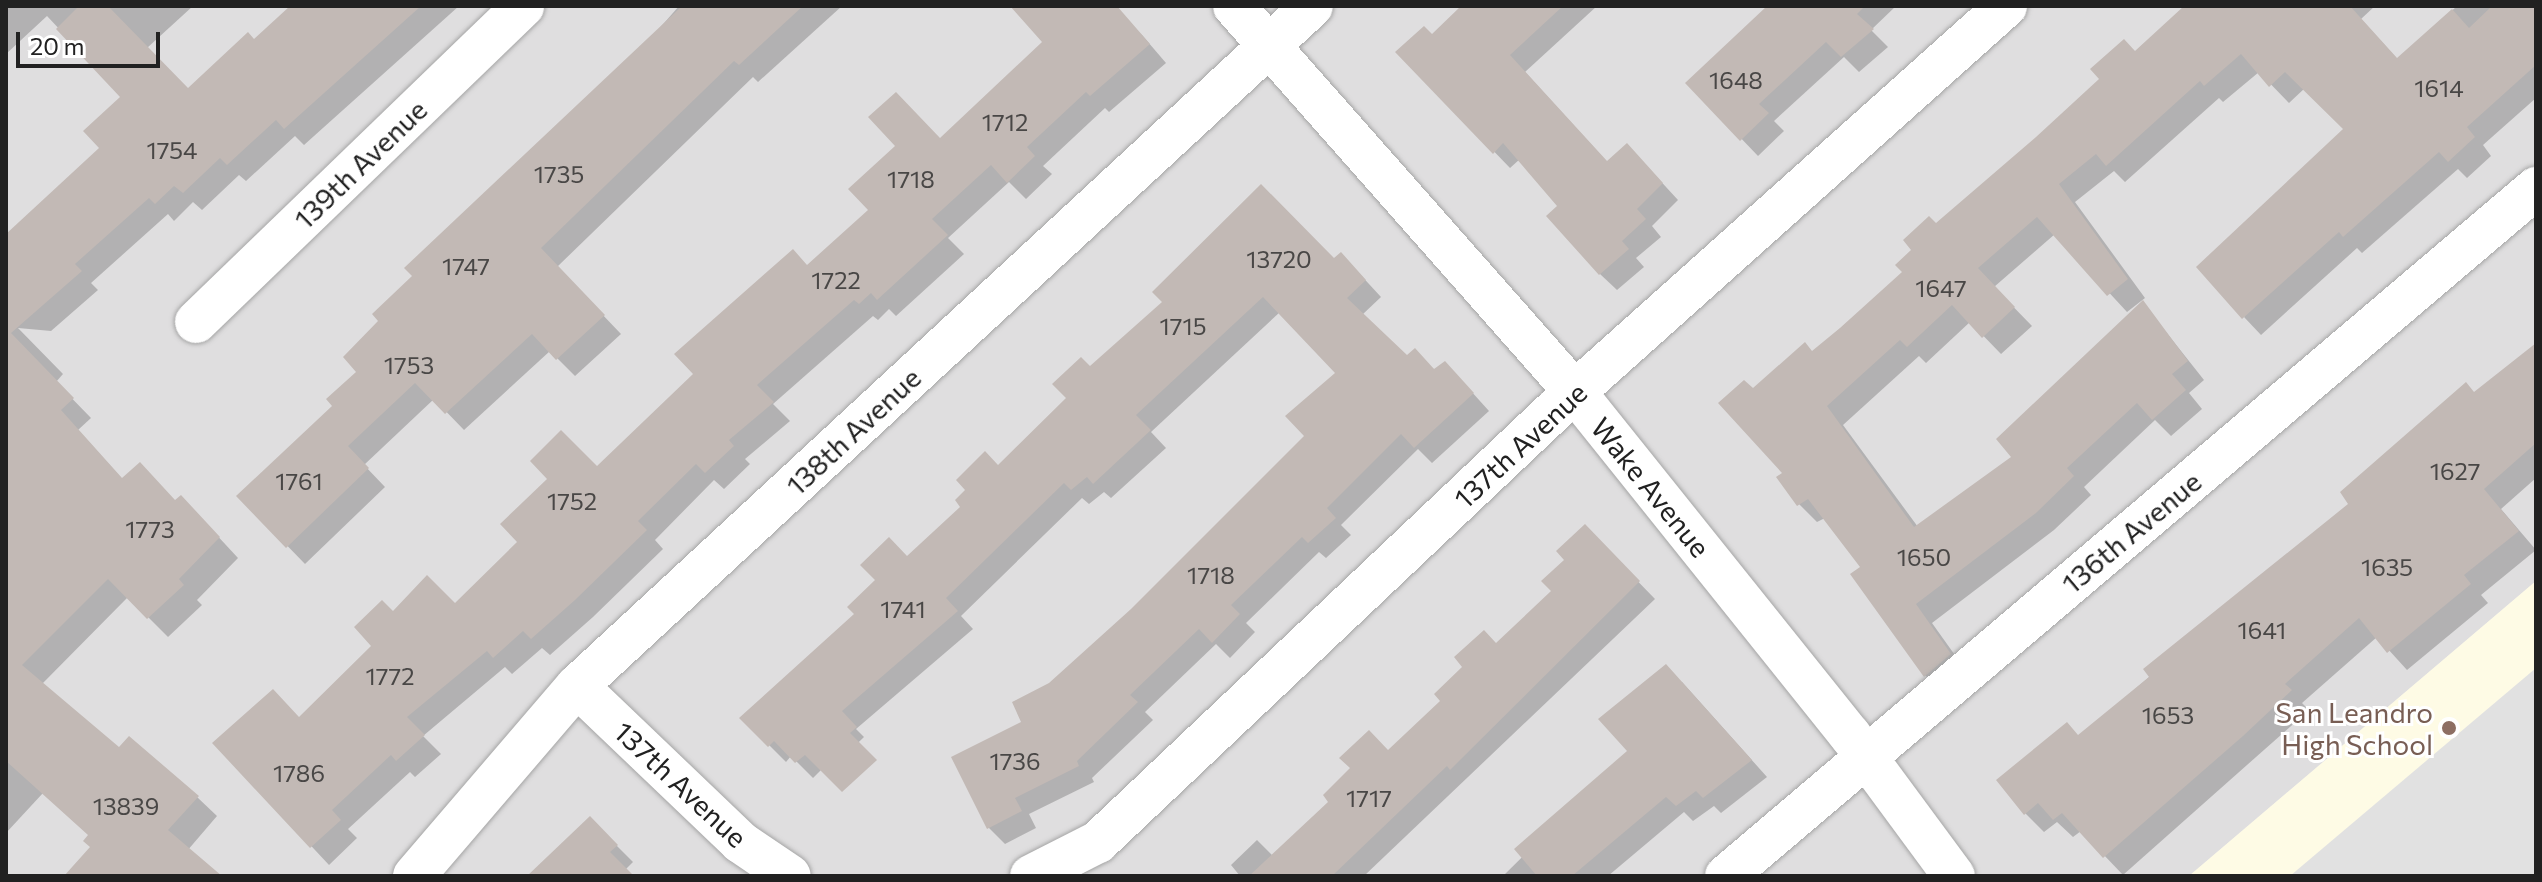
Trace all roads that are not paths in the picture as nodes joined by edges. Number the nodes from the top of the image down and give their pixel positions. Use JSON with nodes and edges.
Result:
{"nodes":[{"id":1,"x":523,"y":6,"type":"edge"},
{"id":2,"x":1234,"y":6,"type":"edge"},
{"id":3,"x":1312,"y":6,"type":"edge"},
{"id":4,"x":2006,"y":6,"type":"edge"},
{"id":5,"x":1271,"y":45,"type":"junction"},
{"id":6,"x":2536,"y":188,"type":"edge"},
{"id":7,"x":196,"y":322,"type":"dead end"},
{"id":8,"x":1575,"y":392,"type":"junction"},
{"id":9,"x":577,"y":686,"type":"junction"},
{"id":10,"x":1866,"y":755,"type":"junction"},
{"id":11,"x":414,"y":876,"type":"edge"},
{"id":12,"x":790,"y":876,"type":"edge"},
{"id":13,"x":1031,"y":876,"type":"edge"},
{"id":14,"x":1726,"y":876,"type":"edge"},
{"id":15,"x":1954,"y":876,"type":"edge"}],
"edges":[{"from":1,"to":7,"type":"street","name":"139th Avenue"},
{"from":2,"to":5,"type":"street","name":"Wake Avenue"},
{"from":3,"to":5,"type":"street","name":"138th Avenue"},
{"from":4,"to":8,"type":"street","name":"137th Avenue"},
{"from":5,"to":8,"type":"street","name":"Wake Avenue"},
{"from":5,"to":9,"type":"street","name":"138th Avenue"},
{"from":6,"to":10,"type":"street","name":"136th Avenue"},
{"from":8,"to":10,"type":"street","name":"Wake Avenue"},
{"from":8,"to":13,"type":"street","name":"137th Avenue"},
{"from":9,"to":11,"type":"street","name":"138th Avenue"},
{"from":9,"to":12,"type":"street","name":"137th Avenue"},
{"from":10,"to":14,"type":"street","name":"136th Avenue"},
{"from":10,"to":15,"type":"street","name":"Wake Avenue"}]}
